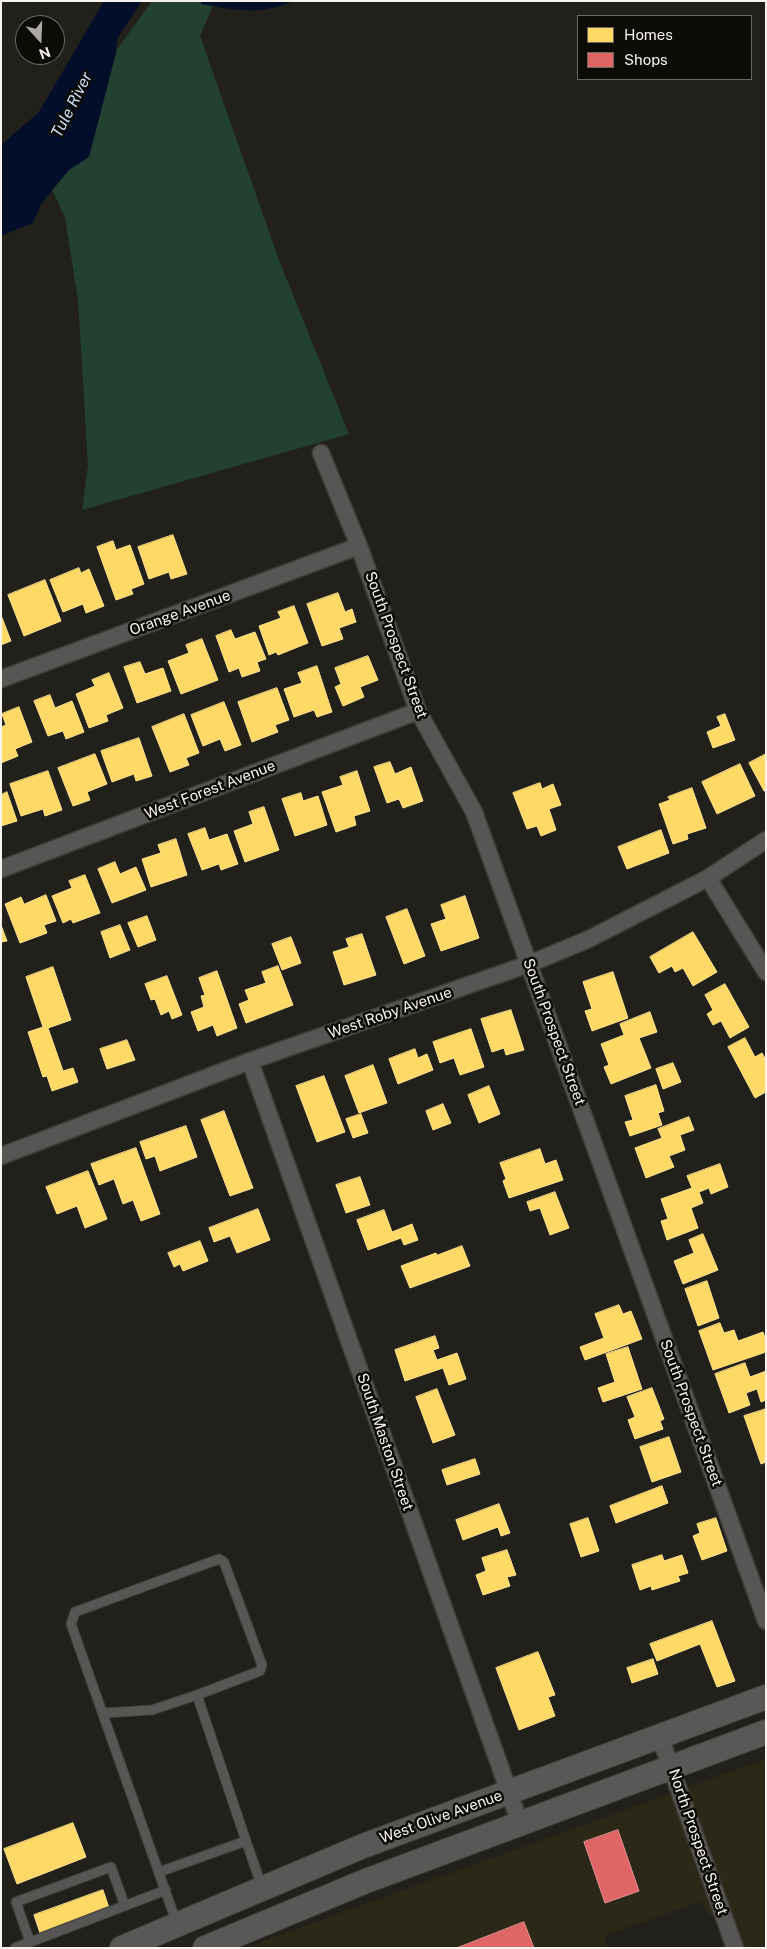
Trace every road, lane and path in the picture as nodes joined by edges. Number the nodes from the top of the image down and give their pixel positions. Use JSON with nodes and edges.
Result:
{"nodes":[{"id":1,"x":322,"y":453,"type":"dead end"},
{"id":2,"x":359,"y":546,"type":"junction"},
{"id":3,"x":1,"y":679,"type":"edge"},
{"id":4,"x":418,"y":711,"type":"junction"},
{"id":5,"x":766,"y":840,"type":"edge"},
{"id":6,"x":1,"y":869,"type":"edge"},
{"id":7,"x":708,"y":878,"type":"junction"},
{"id":8,"x":529,"y":964,"type":"junction"},
{"id":9,"x":766,"y":972,"type":"edge"},
{"id":10,"x":250,"y":1061,"type":"junction"},
{"id":11,"x":1,"y":1156,"type":"edge"},
{"id":12,"x":766,"y":1621,"type":"edge"},
{"id":13,"x":197,"y":1695,"type":"junction"},
{"id":14,"x":766,"y":1697,"type":"edge"},
{"id":15,"x":104,"y":1713,"type":"junction"},
{"id":16,"x":766,"y":1732,"type":"edge"},
{"id":17,"x":660,"y":1737,"type":"junction"},
{"id":18,"x":671,"y":1767,"type":"junction"},
{"id":19,"x":509,"y":1792,"type":"junction"},
{"id":20,"x":520,"y":1823,"type":"junction"},
{"id":21,"x":246,"y":1841,"type":"junction"},
{"id":22,"x":160,"y":1872,"type":"junction"},
{"id":23,"x":262,"y":1887,"type":"junction"},
{"id":24,"x":166,"y":1890,"type":"junction"},
{"id":25,"x":125,"y":1906,"type":"junction"},
{"id":26,"x":188,"y":1919,"type":"junction"},
{"id":27,"x":30,"y":1942,"type":"junction"},
{"id":28,"x":15,"y":1948,"type":"edge"},
{"id":29,"x":122,"y":1948,"type":"edge"},
{"id":30,"x":162,"y":1948,"type":"edge"},
{"id":31,"x":205,"y":1948,"type":"edge"},
{"id":32,"x":735,"y":1948,"type":"edge"}],
"edges":[{"from":1,"to":2,"type":"street","name":"South Prospect Street"},
{"from":2,"to":3,"type":"street","name":"Orange Avenue"},
{"from":2,"to":4,"type":"street","name":"South Prospect Street"},
{"from":4,"to":6,"type":"street","name":"West Forest Avenue"},
{"from":4,"to":8,"type":"street","name":"South Prospect Street"},
{"from":5,"to":7,"type":"street","name":"West Roby Avenue"},
{"from":7,"to":8,"type":"street","name":"West Roby Avenue"},
{"from":7,"to":9,"type":"street"},
{"from":8,"to":10,"type":"street","name":"West Roby Avenue"},
{"from":8,"to":12,"type":"street","name":"South Prospect Street"},
{"from":10,"to":11,"type":"street","name":"West Roby Avenue"},
{"from":10,"to":19,"type":"street","name":"South Maston Street"},
{"from":13,"to":15,"type":"lane"},
{"from":13,"to":15,"type":"lane"},
{"from":13,"to":21,"type":"lane"},
{"from":14,"to":17,"type":"main road","name":"West Olive Avenue"},
{"from":15,"to":22,"type":"lane"},
{"from":16,"to":18,"type":"main road"},
{"from":17,"to":18,"type":"street","name":"North Prospect Street"},
{"from":17,"to":19,"type":"main road","name":"West Olive Avenue"},
{"from":18,"to":20,"type":"main road"},
{"from":18,"to":32,"type":"street","name":"North Prospect Street"},
{"from":19,"to":20,"type":"street","name":"South Maston Street"},
{"from":19,"to":23,"type":"main road","name":"West Olive Avenue"},
{"from":20,"to":31,"type":"main road"},
{"from":21,"to":22,"type":"lane"},
{"from":21,"to":23,"type":"lane"},
{"from":22,"to":24,"type":"lane"},
{"from":23,"to":26,"type":"main road","name":"West Olive Avenue"},
{"from":24,"to":25,"type":"lane"},
{"from":24,"to":26,"type":"lane"},
{"from":25,"to":27,"type":"lane"},
{"from":25,"to":27,"type":"lane"},
{"from":26,"to":29,"type":"main road","name":"West Olive Avenue"},
{"from":26,"to":30,"type":"main road"},
{"from":27,"to":28,"type":"lane"}]}
